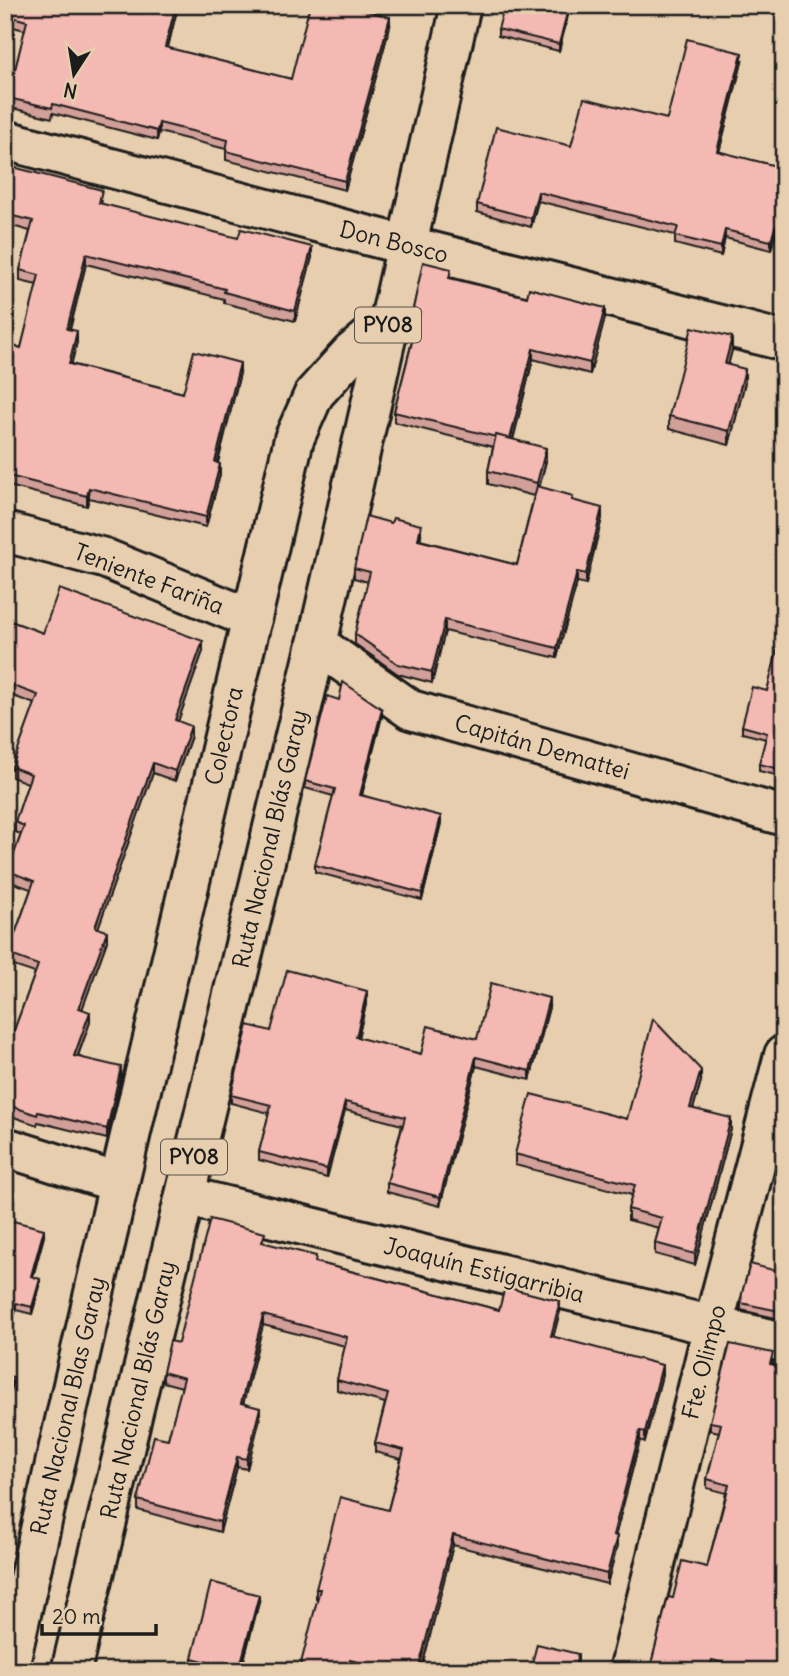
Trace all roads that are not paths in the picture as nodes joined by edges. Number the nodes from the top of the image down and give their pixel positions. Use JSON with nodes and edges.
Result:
{"nodes":[{"id":1,"x":461,"y":5,"type":"edge"},
{"id":2,"x":5,"y":140,"type":"edge"},
{"id":3,"x":407,"y":245,"type":"junction"},
{"id":4,"x":389,"y":321,"type":"junction"},
{"id":5,"x":784,"y":341,"type":"edge"},
{"id":6,"x":5,"y":532,"type":"edge"},
{"id":7,"x":252,"y":619,"type":"junction"},
{"id":8,"x":317,"y":644,"type":"junction"},
{"id":9,"x":784,"y":816,"type":"edge"},
{"id":10,"x":784,"y":1055,"type":"edge"},
{"id":11,"x":5,"y":1147,"type":"edge"},
{"id":12,"x":119,"y":1183,"type":"junction"},
{"id":13,"x":185,"y":1196,"type":"junction"},
{"id":14,"x":712,"y":1326,"type":"junction"},
{"id":15,"x":784,"y":1342,"type":"edge"},
{"id":16,"x":8,"y":1671,"type":"edge"},
{"id":17,"x":71,"y":1671,"type":"edge"},
{"id":18,"x":629,"y":1671,"type":"edge"}],
"edges":[{"from":1,"to":3,"type":"main road","name":"Ruta Nacional Blás Garay","number":"PY08"},
{"from":2,"to":3,"type":"main road","name":"Don Bosco"},
{"from":3,"to":4,"type":"main road","name":"Ruta Nacional Blás Garay","number":"PY08"},
{"from":3,"to":5,"type":"main road","name":"Don Bosco"},
{"from":4,"to":7,"type":"main road","name":"Colectora"},
{"from":4,"to":8,"type":"main road","name":"Ruta Nacional Blás Garay","number":"PY08"},
{"from":6,"to":7,"type":"main road","name":"Teniente Fariña"},
{"from":7,"to":12,"type":"main road","name":"Colectora"},
{"from":8,"to":9,"type":"main road","name":"Capitán Demattei"},
{"from":8,"to":13,"type":"main road","name":"Ruta Nacional Blás Garay","number":"PY08"},
{"from":10,"to":14,"type":"main road","name":"Fte. Olimpo"},
{"from":11,"to":12,"type":"main road"},
{"from":12,"to":16,"type":"main road","name":"Ruta Nacional Blas Garay"},
{"from":13,"to":14,"type":"main road","name":"Joaquín Estigarribia"},
{"from":13,"to":17,"type":"main road","name":"Ruta Nacional Blás Garay","number":"PY08"},
{"from":14,"to":15,"type":"main road","name":"Joaquín Estigarribia"},
{"from":14,"to":18,"type":"main road","name":"Fte. Olimpo"}]}
